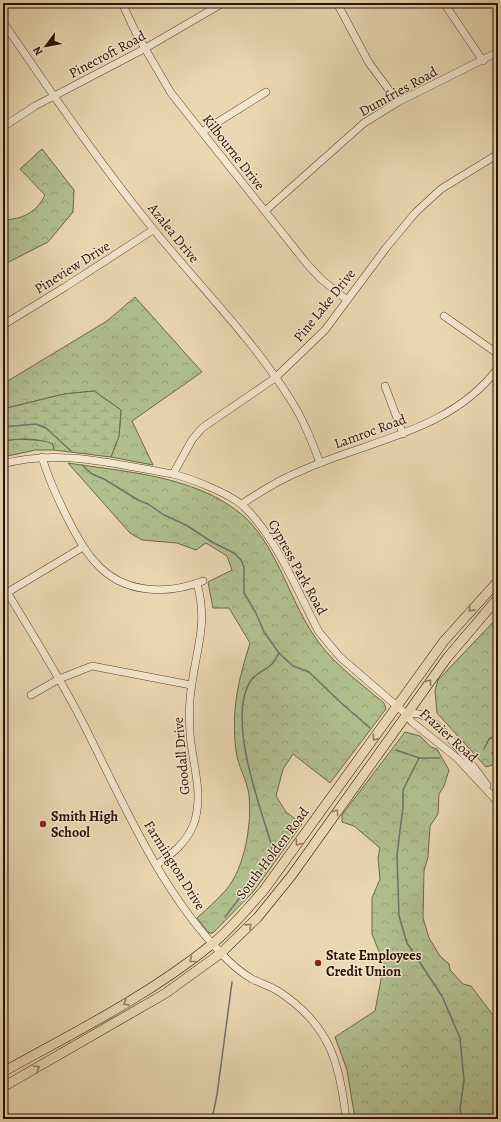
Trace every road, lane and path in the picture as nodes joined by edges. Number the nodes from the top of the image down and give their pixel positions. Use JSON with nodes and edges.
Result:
{"nodes":[{"id":1,"x":122,"y":3,"type":"edge"},
{"id":2,"x":223,"y":3,"type":"edge"},
{"id":3,"x":337,"y":3,"type":"edge"},
{"id":4,"x":444,"y":3,"type":"edge"},
{"id":5,"x":3,"y":22,"type":"edge"},
{"id":6,"x":144,"y":49,"type":"junction"},
{"id":7,"x":498,"y":52,"type":"edge"},
{"id":8,"x":483,"y":61,"type":"junction"},
{"id":9,"x":266,"y":92,"type":"dead end"},
{"id":10,"x":54,"y":97,"type":"junction"},
{"id":11,"x":398,"y":102,"type":"junction"},
{"id":12,"x":3,"y":127,"type":"edge"},
{"id":13,"x":202,"y":132,"type":"junction"},
{"id":14,"x":498,"y":154,"type":"edge"},
{"id":15,"x":265,"y":211,"type":"junction"},
{"id":16,"x":153,"y":230,"type":"junction"},
{"id":17,"x":347,"y":300,"type":"junction"},
{"id":18,"x":444,"y":316,"type":"dead end"},
{"id":19,"x":3,"y":325,"type":"edge"},
{"id":20,"x":498,"y":354,"type":"edge"},
{"id":21,"x":498,"y":368,"type":"edge"},
{"id":22,"x":275,"y":378,"type":"junction"},
{"id":23,"x":385,"y":386,"type":"dead end"},
{"id":24,"x":403,"y":434,"type":"junction"},
{"id":25,"x":42,"y":457,"type":"junction"},
{"id":26,"x":320,"y":463,"type":"junction"},
{"id":27,"x":3,"y":464,"type":"edge"},
{"id":28,"x":173,"y":474,"type":"junction"},
{"id":29,"x":242,"y":504,"type":"junction"},
{"id":30,"x":84,"y":547,"type":"junction"},
{"id":31,"x":498,"y":581,"type":"edge"},
{"id":32,"x":5,"y":593,"type":"edge"},
{"id":33,"x":498,"y":598,"type":"edge"},
{"id":34,"x":59,"y":679,"type":"junction"},
{"id":35,"x":192,"y":685,"type":"junction"},
{"id":36,"x":31,"y":695,"type":"dead end"},
{"id":37,"x":398,"y":706,"type":"junction"},
{"id":38,"x":406,"y":714,"type":"junction"},
{"id":39,"x":496,"y":802,"type":"edge"},
{"id":40,"x":156,"y":865,"type":"junction"},
{"id":41,"x":213,"y":944,"type":"junction"},
{"id":42,"x":221,"y":953,"type":"junction"},
{"id":43,"x":3,"y":1072,"type":"edge"},
{"id":44,"x":3,"y":1088,"type":"edge"},
{"id":45,"x":346,"y":1119,"type":"edge"}],
"edges":[{"from":1,"to":6,"type":"street","name":"Kilbourne Drive"},
{"from":2,"to":6,"type":"street","name":"Pinecroft Road"},
{"from":3,"to":11,"type":"street"},
{"from":4,"to":8,"type":"street"},
{"from":5,"to":10,"type":"street","name":"Azalea Drive"},
{"from":6,"to":10,"type":"street","name":"Pinecroft Road"},
{"from":6,"to":13,"type":"street","name":"Kilbourne Drive"},
{"from":7,"to":8,"type":"street","name":"Dumfries Road"},
{"from":8,"to":11,"type":"street","name":"Dumfries Road"},
{"from":9,"to":13,"type":"street"},
{"from":10,"to":12,"type":"street","name":"Pinecroft Road"},
{"from":10,"to":16,"type":"street","name":"Azalea Drive"},
{"from":11,"to":15,"type":"street","name":"Dumfries Road"},
{"from":13,"to":15,"type":"street","name":"Kilbourne Drive"},
{"from":14,"to":17,"type":"street","name":"Pine Lake Drive"},
{"from":15,"to":17,"type":"street","name":"Kilbourne Drive"},
{"from":16,"to":19,"type":"street","name":"Pineview Drive"},
{"from":16,"to":22,"type":"street","name":"Azalea Drive"},
{"from":17,"to":22,"type":"street","name":"Pine Lake Drive"},
{"from":18,"to":20,"type":"street"},
{"from":21,"to":24,"type":"street","name":"Lamroc Road"},
{"from":22,"to":26,"type":"street","name":"Azalea Drive"},
{"from":22,"to":28,"type":"street","name":"Pine Lake Drive"},
{"from":23,"to":24,"type":"street"},
{"from":24,"to":26,"type":"street","name":"Lamroc Road"},
{"from":25,"to":27,"type":"street","name":"Cypress Park Road"},
{"from":25,"to":28,"type":"street","name":"Cypress Park Road"},
{"from":25,"to":30,"type":"street"},
{"from":26,"to":29,"type":"street","name":"Lamroc Road"},
{"from":28,"to":29,"type":"street","name":"Cypress Park Road"},
{"from":29,"to":37,"type":"street","name":"Cypress Park Road"},
{"from":30,"to":32,"type":"street"},
{"from":30,"to":35,"type":"street","name":"Goodall Drive"},
{"from":31,"to":37,"type":"main road","name":"South Holden Road","one_way":true},
{"from":32,"to":34,"type":"street","name":"Farmington Drive"},
{"from":38,"to":33,"type":"main road","name":"South Holden Road","one_way":true},
{"from":34,"to":35,"type":"street"},
{"from":34,"to":36,"type":"street"},
{"from":34,"to":40,"type":"street","name":"Farmington Drive"},
{"from":35,"to":40,"type":"street","name":"Goodall Drive"},
{"from":37,"to":38,"type":"street","name":"Cypress Park Road"},
{"from":37,"to":41,"type":"main road","name":"South Holden Road","one_way":true},
{"from":38,"to":39,"type":"street","name":"Frazier Road"},
{"from":38,"to":39,"type":"street","name":"Frazier Road"},
{"from":42,"to":38,"type":"main road","name":"South Holden Road","one_way":true},
{"from":40,"to":41,"type":"street","name":"Farmington Drive"},
{"from":41,"to":42,"type":"street","name":"Farmington Drive"},
{"from":41,"to":43,"type":"main road","name":"South Holden Road","one_way":true},
{"from":44,"to":42,"type":"main road","name":"South Holden Road","one_way":true},
{"from":42,"to":45,"type":"street","name":"Farmington Drive"}]}
